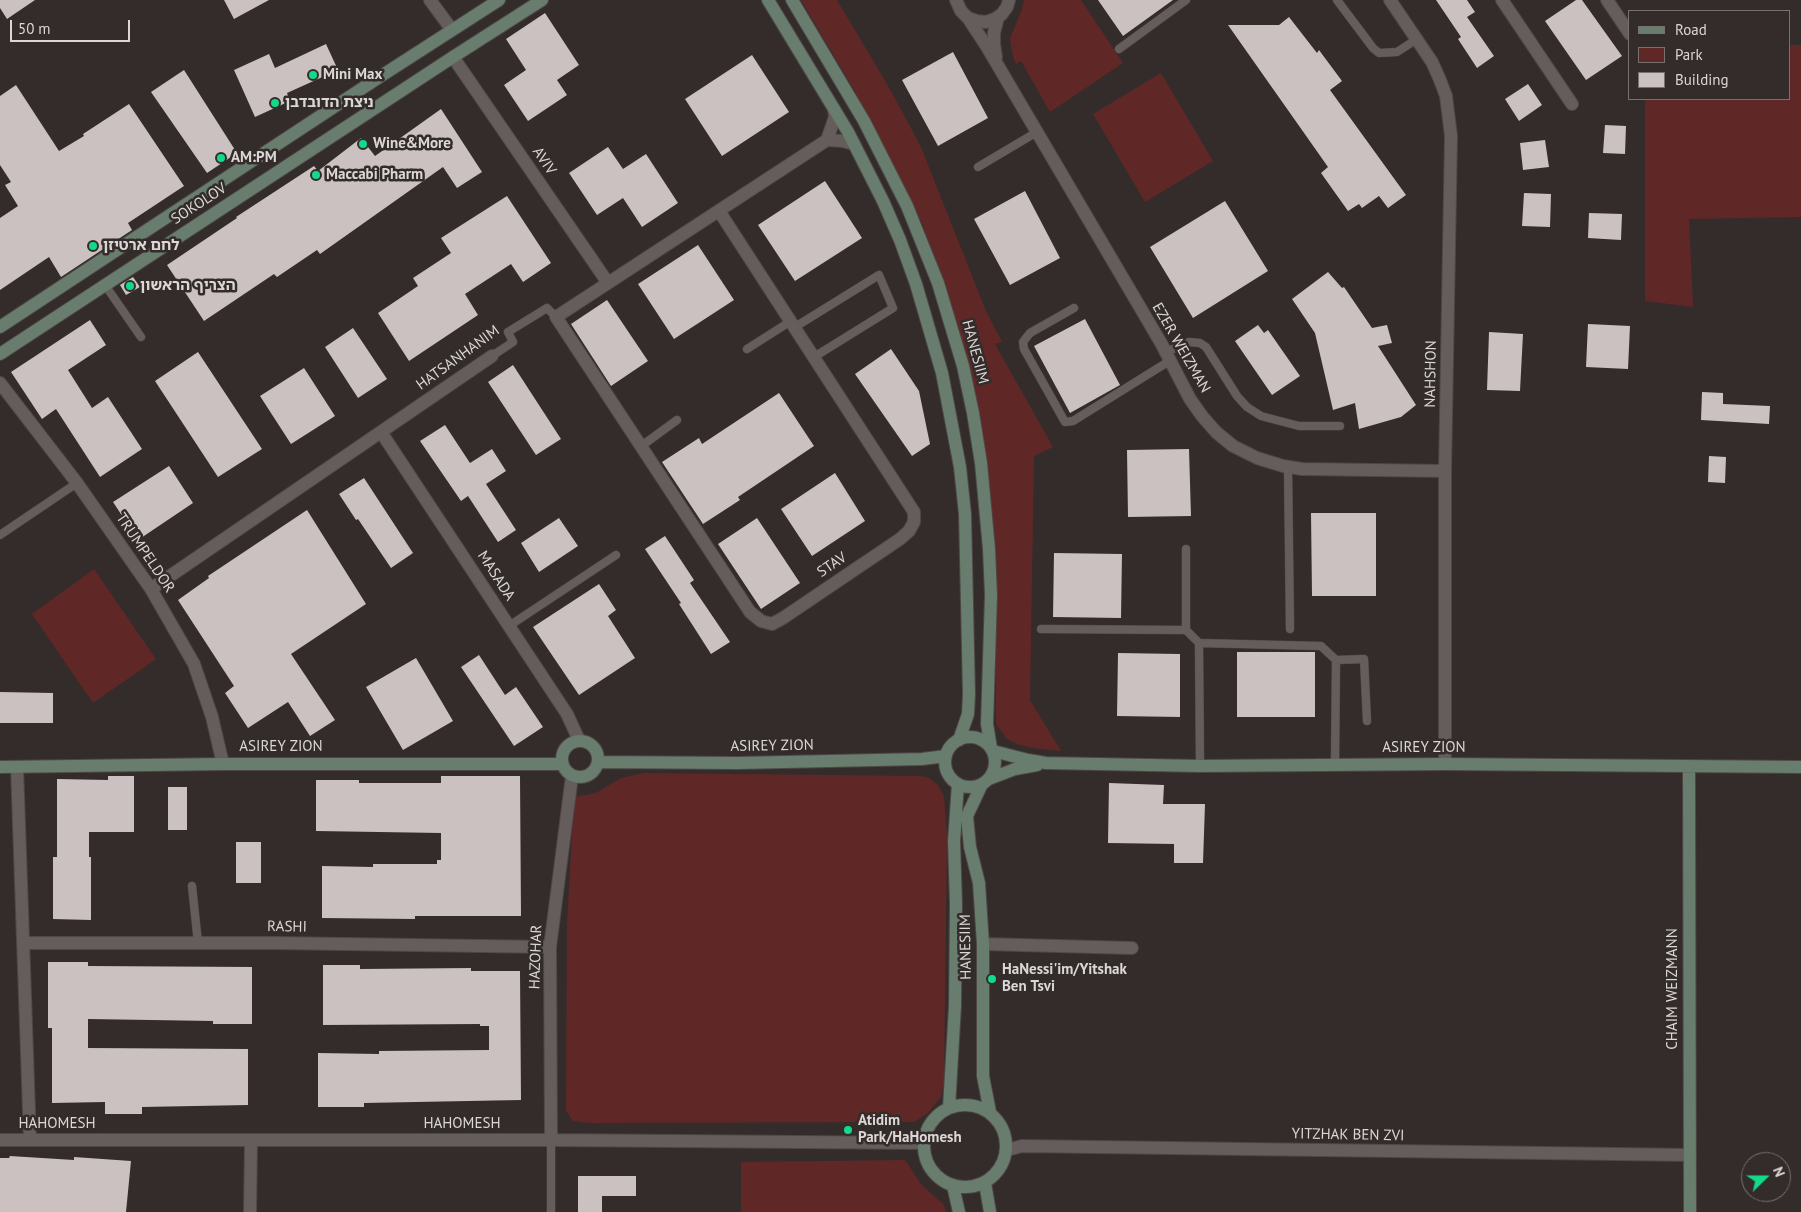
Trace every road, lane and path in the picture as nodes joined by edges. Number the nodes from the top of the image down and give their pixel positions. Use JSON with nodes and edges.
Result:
{"nodes":[{"id":1,"x":430,"y":0,"type":"edge"},
{"id":2,"x":499,"y":0,"type":"edge"},
{"id":3,"x":542,"y":0,"type":"edge"},
{"id":4,"x":768,"y":0,"type":"edge"},
{"id":5,"x":792,"y":0,"type":"edge"},
{"id":6,"x":956,"y":0,"type":"edge"},
{"id":7,"x":1009,"y":0,"type":"edge"},
{"id":8,"x":1186,"y":0,"type":"edge"},
{"id":9,"x":1337,"y":0,"type":"edge"},
{"id":10,"x":1390,"y":0,"type":"edge"},
{"id":11,"x":1502,"y":0,"type":"edge"},
{"id":12,"x":1607,"y":0,"type":"edge"},
{"id":13,"x":998,"y":17,"type":"junction"},
{"id":14,"x":968,"y":18,"type":"junction"},
{"id":15,"x":452,"y":30,"type":"junction"},
{"id":16,"x":1628,"y":31,"type":"edge"},
{"id":17,"x":1417,"y":40,"type":"junction"},
{"id":18,"x":1119,"y":49,"type":"dead end"},
{"id":19,"x":454,"y":56,"type":"junction"},
{"id":20,"x":1001,"y":72,"type":"junction"},
{"id":21,"x":1572,"y":104,"type":"dead end"},
{"id":22,"x":834,"y":109,"type":"junction"},
{"id":23,"x":1037,"y":132,"type":"junction"},
{"id":24,"x":827,"y":140,"type":"junction"},
{"id":25,"x":854,"y":144,"type":"junction"},
{"id":26,"x":978,"y":167,"type":"dead end"},
{"id":27,"x":719,"y":211,"type":"junction"},
{"id":28,"x":608,"y":283,"type":"junction"},
{"id":29,"x":105,"y":285,"type":"junction"},
{"id":30,"x":1074,"y":308,"type":"dead end"},
{"id":31,"x":556,"y":317,"type":"junction"},
{"id":32,"x":793,"y":324,"type":"junction"},
{"id":33,"x":0,"y":327,"type":"edge"},
{"id":34,"x":141,"y":337,"type":"dead end"},
{"id":35,"x":747,"y":349,"type":"dead end"},
{"id":36,"x":0,"y":354,"type":"edge"},
{"id":37,"x":492,"y":356,"type":"joint"},
{"id":38,"x":814,"y":356,"type":"junction"},
{"id":39,"x":1168,"y":356,"type":"junction"},
{"id":40,"x":0,"y":383,"type":"edge"},
{"id":41,"x":677,"y":420,"type":"dead end"},
{"id":42,"x":1340,"y":426,"type":"dead end"},
{"id":43,"x":381,"y":432,"type":"junction"},
{"id":44,"x":640,"y":447,"type":"junction"},
{"id":45,"x":1288,"y":467,"type":"junction"},
{"id":46,"x":1445,"y":471,"type":"junction"},
{"id":47,"x":77,"y":483,"type":"junction"},
{"id":48,"x":0,"y":534,"type":"edge"},
{"id":49,"x":1186,"y":549,"type":"dead end"},
{"id":50,"x":616,"y":555,"type":"dead end"},
{"id":51,"x":151,"y":589,"type":"junction"},
{"id":52,"x":509,"y":626,"type":"junction"},
{"id":53,"x":1041,"y":629,"type":"dead end"},
{"id":54,"x":1290,"y":629,"type":"dead end"},
{"id":55,"x":1186,"y":630,"type":"junction"},
{"id":56,"x":1199,"y":644,"type":"junction"},
{"id":57,"x":1336,"y":660,"type":"junction"},
{"id":58,"x":1367,"y":722,"type":"dead end"},
{"id":59,"x":579,"y":740,"type":"junction"},
{"id":60,"x":959,"y":740,"type":"junction"},
{"id":61,"x":992,"y":750,"type":"junction"},
{"id":62,"x":946,"y":756,"type":"junction"},
{"id":63,"x":598,"y":762,"type":"junction"},
{"id":64,"x":1046,"y":763,"type":"junction"},
{"id":65,"x":223,"y":764,"type":"junction"},
{"id":66,"x":562,"y":764,"type":"junction"},
{"id":67,"x":1445,"y":764,"type":"junction"},
{"id":68,"x":1335,"y":765,"type":"junction"},
{"id":69,"x":1200,"y":766,"type":"junction"},
{"id":70,"x":0,"y":767,"type":"edge"},
{"id":71,"x":17,"y":767,"type":"junction"},
{"id":72,"x":1689,"y":767,"type":"junction"},
{"id":73,"x":1801,"y":768,"type":"edge"},
{"id":74,"x":572,"y":776,"type":"junction"},
{"id":75,"x":986,"y":782,"type":"junction"},
{"id":76,"x":958,"y":784,"type":"junction"},
{"id":77,"x":192,"y":886,"type":"dead end"},
{"id":78,"x":23,"y":943,"type":"junction"},
{"id":79,"x":198,"y":943,"type":"junction"},
{"id":80,"x":983,"y":944,"type":"junction"},
{"id":81,"x":550,"y":947,"type":"junction"},
{"id":82,"x":1132,"y":948,"type":"dead end"},
{"id":83,"x":949,"y":1108,"type":"junction"},
{"id":84,"x":990,"y":1112,"type":"junction"},
{"id":85,"x":0,"y":1140,"type":"edge"},
{"id":86,"x":30,"y":1140,"type":"junction"},
{"id":87,"x":551,"y":1140,"type":"junction"},
{"id":88,"x":251,"y":1141,"type":"junction"},
{"id":89,"x":924,"y":1142,"type":"junction"},
{"id":90,"x":1007,"y":1150,"type":"junction"},
{"id":91,"x":1690,"y":1155,"type":"junction"},
{"id":92,"x":985,"y":1183,"type":"junction"},
{"id":93,"x":953,"y":1186,"type":"junction"},
{"id":94,"x":250,"y":1212,"type":"edge"},
{"id":95,"x":551,"y":1212,"type":"edge"},
{"id":96,"x":959,"y":1212,"type":"edge"},
{"id":97,"x":990,"y":1212,"type":"edge"},
{"id":98,"x":1690,"y":1212,"type":"edge"}],
"edges":[{"from":1,"to":15,"type":"street"},
{"from":2,"to":15,"type":"street","name":"SOKOLOV"},
{"from":3,"to":19,"type":"street","name":"SOKOLOV"},
{"from":4,"to":22,"type":"street"},
{"from":5,"to":61,"type":"street","name":"HANESIIM"},
{"from":6,"to":14,"type":"street","name":"EZER WEIZMAN"},
{"from":7,"to":13,"type":"street"},
{"from":8,"to":18,"type":"lane"},
{"from":9,"to":17,"type":"lane"},
{"from":10,"to":17,"type":"street","name":"NAHSHON"},
{"from":11,"to":21,"type":"street"},
{"from":12,"to":16,"type":"street"},
{"from":13,"to":14,"type":"street"},
{"from":13,"to":20,"type":"street","name":"EZER WEIZMAN"},
{"from":14,"to":20,"type":"street","name":"EZER WEIZMAN"},
{"from":15,"to":33,"type":"street","name":"SOKOLOV"},
{"from":17,"to":46,"type":"street","name":"NAHSHON"},
{"from":19,"to":28,"type":"street","name":"AVIV"},
{"from":19,"to":29,"type":"street","name":"SOKOLOV"},
{"from":20,"to":23,"type":"street","name":"EZER WEIZMAN"},
{"from":22,"to":24,"type":"street"},
{"from":22,"to":25,"type":"street"},
{"from":23,"to":26,"type":"lane"},
{"from":23,"to":39,"type":"street","name":"EZER WEIZMAN"},
{"from":24,"to":25,"type":"street"},
{"from":24,"to":27,"type":"street"},
{"from":25,"to":60,"type":"street"},
{"from":27,"to":28,"type":"street"},
{"from":27,"to":32,"type":"street","name":"STAV"},
{"from":28,"to":31,"type":"street"},
{"from":29,"to":34,"type":"lane"},
{"from":29,"to":36,"type":"street","name":"SOKOLOV"},
{"from":30,"to":39,"type":"lane"},
{"from":31,"to":37,"type":"lane","name":"HATSANHANIM"},
{"from":31,"to":44,"type":"street","name":"STAV"},
{"from":32,"to":35,"type":"lane"},
{"from":32,"to":38,"type":"street","name":"STAV"},
{"from":32,"to":38,"type":"lane"},
{"from":37,"to":43,"type":"street","name":"HATSANHANIM"},
{"from":38,"to":44,"type":"street","name":"STAV"},
{"from":39,"to":42,"type":"lane"},
{"from":39,"to":45,"type":"street","name":"EZER WEIZMAN"},
{"from":40,"to":47,"type":"street","name":"TRUMPELDOR"},
{"from":41,"to":44,"type":"lane"},
{"from":43,"to":51,"type":"street","name":"HATSANHANIM"},
{"from":43,"to":52,"type":"street","name":"MASADA"},
{"from":45,"to":46,"type":"street","name":"EZER WEIZMAN"},
{"from":45,"to":54,"type":"lane"},
{"from":46,"to":67,"type":"street","name":"NAHSHON"},
{"from":47,"to":48,"type":"lane"},
{"from":47,"to":51,"type":"street","name":"TRUMPELDOR"},
{"from":49,"to":55,"type":"lane"},
{"from":50,"to":52,"type":"lane"},
{"from":51,"to":65,"type":"street","name":"TRUMPELDOR"},
{"from":52,"to":59,"type":"street","name":"MASADA"},
{"from":53,"to":55,"type":"lane"},
{"from":55,"to":56,"type":"lane"},
{"from":56,"to":57,"type":"lane"},
{"from":56,"to":69,"type":"lane"},
{"from":57,"to":58,"type":"lane"},
{"from":57,"to":68,"type":"lane"},
{"from":59,"to":63,"type":"street"},
{"from":59,"to":66,"type":"street"},
{"from":60,"to":61,"type":"street"},
{"from":60,"to":62,"type":"street"},
{"from":61,"to":64,"type":"street","name":"ASIREY ZION"},
{"from":61,"to":75,"type":"street"},
{"from":62,"to":63,"type":"street","name":"ASIREY ZION"},
{"from":62,"to":76,"type":"street"},
{"from":63,"to":74,"type":"street"},
{"from":64,"to":69,"type":"street","name":"ASIREY ZION"},
{"from":64,"to":75,"type":"street","name":"ASIREY ZION"},
{"from":65,"to":66,"type":"street","name":"ASIREY ZION"},
{"from":65,"to":71,"type":"street","name":"ASIREY ZION"},
{"from":66,"to":74,"type":"street"},
{"from":67,"to":68,"type":"street","name":"ASIREY ZION"},
{"from":67,"to":72,"type":"street","name":"ASIREY ZION"},
{"from":68,"to":69,"type":"street","name":"ASIREY ZION"},
{"from":70,"to":71,"type":"street","name":"ASIREY ZION"},
{"from":71,"to":78,"type":"street"},
{"from":72,"to":73,"type":"street","name":"ASIREY ZION"},
{"from":72,"to":91,"type":"street","name":"CHAIM WEIZMANN"},
{"from":74,"to":81,"type":"street","name":"HAZOHAR"},
{"from":75,"to":76,"type":"street"},
{"from":75,"to":80,"type":"street","name":"HANESIIM"},
{"from":76,"to":83,"type":"street","name":"HANESIIM"},
{"from":77,"to":79,"type":"lane"},
{"from":78,"to":79,"type":"street","name":"RASHI"},
{"from":78,"to":86,"type":"street"},
{"from":79,"to":81,"type":"street","name":"RASHI"},
{"from":80,"to":82,"type":"street"},
{"from":80,"to":84,"type":"street","name":"HANESIIM"},
{"from":81,"to":87,"type":"street","name":"HAZOHAR"},
{"from":83,"to":84,"type":"street"},
{"from":83,"to":89,"type":"street"},
{"from":84,"to":90,"type":"street"},
{"from":85,"to":86,"type":"street","name":"HAHOMESH"},
{"from":86,"to":88,"type":"street","name":"HAHOMESH"},
{"from":87,"to":88,"type":"street","name":"HAHOMESH"},
{"from":87,"to":89,"type":"street","name":"HAHOMESH"},
{"from":87,"to":95,"type":"lane"},
{"from":88,"to":94,"type":"street"},
{"from":89,"to":93,"type":"street"},
{"from":90,"to":91,"type":"street","name":"YITZHAK BEN ZVI"},
{"from":90,"to":92,"type":"street"},
{"from":91,"to":98,"type":"street","name":"CHAIM WEIZMANN"},
{"from":92,"to":93,"type":"street"},
{"from":92,"to":97,"type":"street"},
{"from":93,"to":96,"type":"street"}]}
